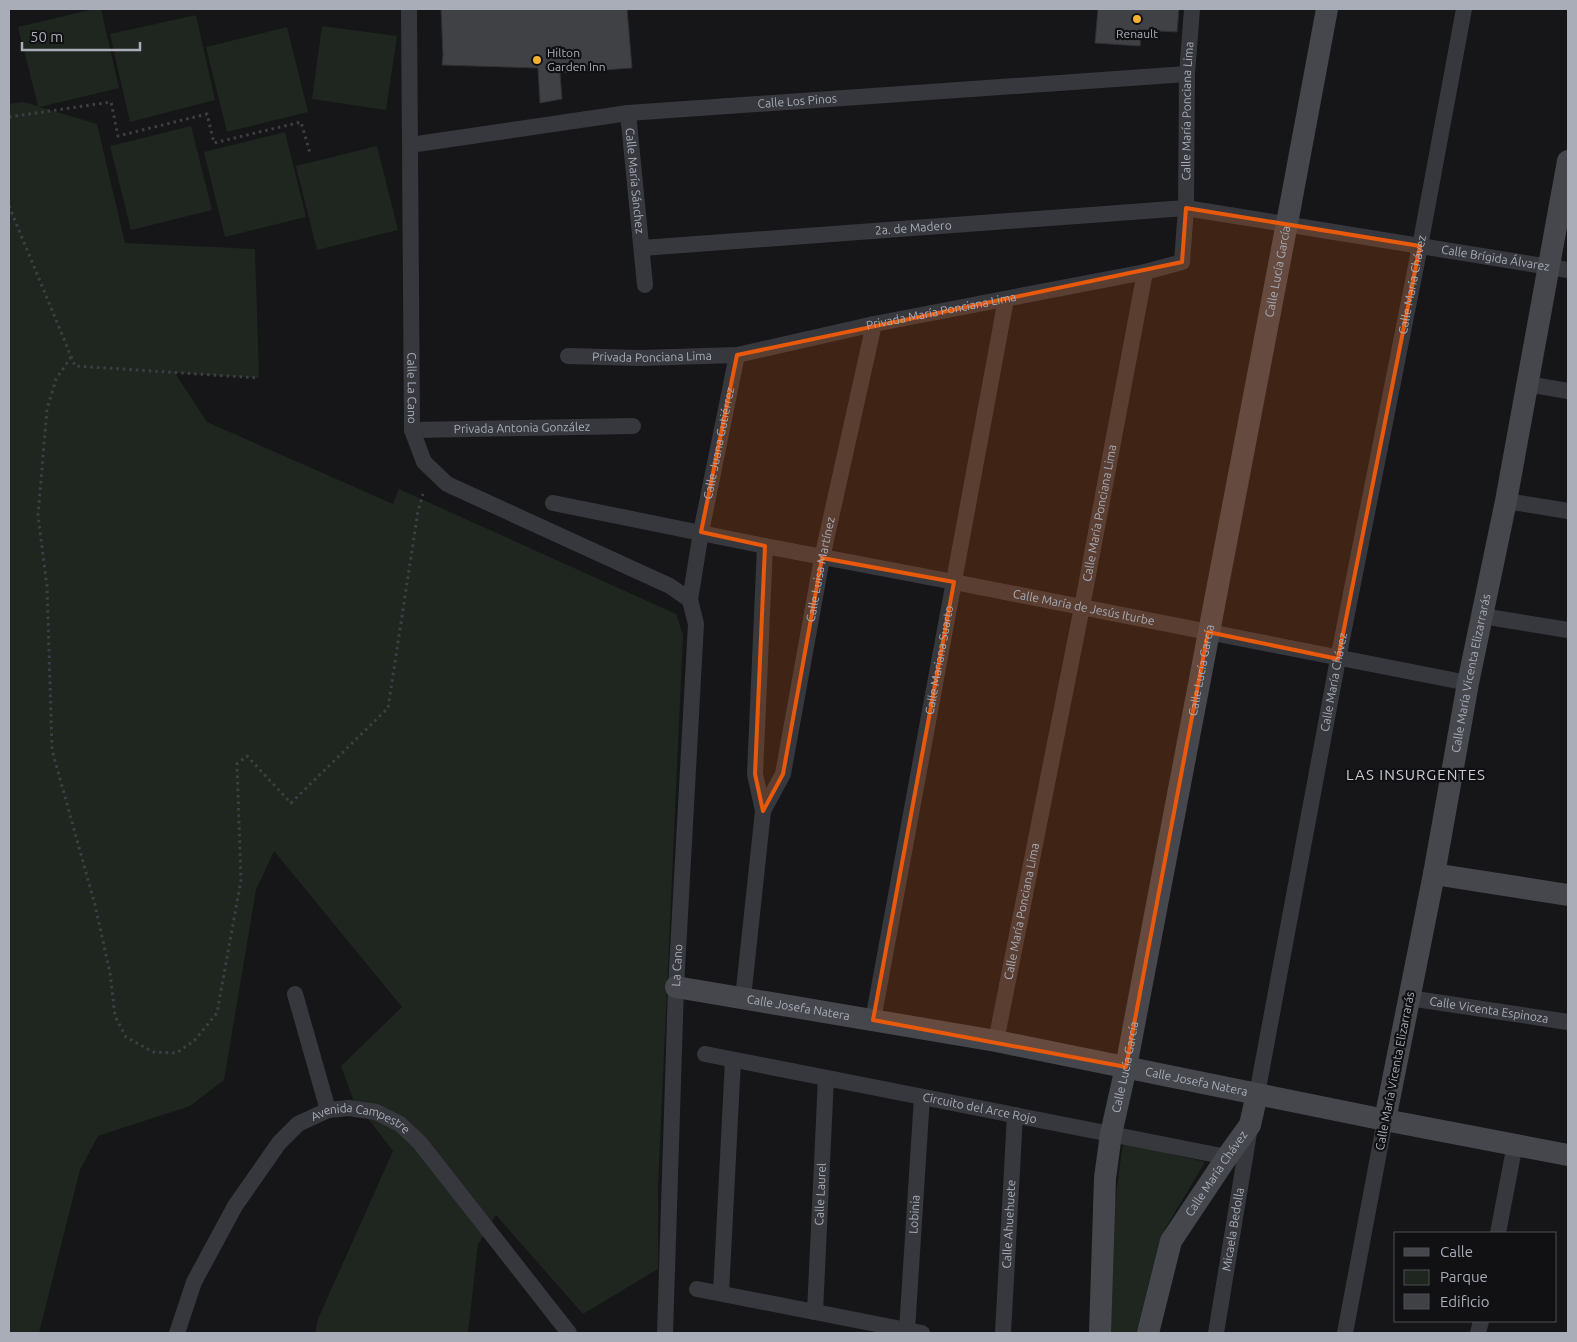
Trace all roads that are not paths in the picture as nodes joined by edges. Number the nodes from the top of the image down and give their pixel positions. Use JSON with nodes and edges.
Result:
{"nodes":[{"id":1,"x":409,"y":9,"type":"edge"},
{"id":2,"x":1192,"y":9,"type":"edge"},
{"id":3,"x":1327,"y":9,"type":"edge"},
{"id":4,"x":1464,"y":9,"type":"edge"},
{"id":5,"x":1188,"y":74,"type":"junction"},
{"id":6,"x":628,"y":113,"type":"junction"},
{"id":7,"x":410,"y":145,"type":"junction"},
{"id":8,"x":1568,"y":160,"type":"edge"},
{"id":9,"x":1186,"y":208,"type":"junction"},
{"id":10,"x":1288,"y":224,"type":"junction"},
{"id":11,"x":1420,"y":246,"type":"junction"},
{"id":12,"x":642,"y":248,"type":"junction"},
{"id":13,"x":1558,"y":269,"type":"edge"},
{"id":14,"x":1145,"y":272,"type":"junction"},
{"id":15,"x":645,"y":285,"type":"dead end"},
{"id":16,"x":1006,"y":299,"type":"junction"},
{"id":17,"x":874,"y":324,"type":"junction"},
{"id":18,"x":737,"y":355,"type":"junction"},
{"id":19,"x":568,"y":356,"type":"dead end"},
{"id":20,"x":1527,"y":384,"type":"junction"},
{"id":21,"x":1568,"y":391,"type":"edge"},
{"id":22,"x":633,"y":426,"type":"dead end"},
{"id":23,"x":412,"y":430,"type":"junction"},
{"id":24,"x":1506,"y":501,"type":"junction"},
{"id":25,"x":554,"y":503,"type":"dead end"},
{"id":26,"x":1568,"y":511,"type":"edge"},
{"id":27,"x":701,"y":532,"type":"junction"},
{"id":28,"x":765,"y":546,"type":"junction"},
{"id":29,"x":822,"y":558,"type":"junction"},
{"id":30,"x":954,"y":582,"type":"junction"},
{"id":31,"x":690,"y":600,"type":"junction"},
{"id":32,"x":1082,"y":607,"type":"junction"},
{"id":33,"x":1482,"y":616,"type":"junction"},
{"id":34,"x":1568,"y":630,"type":"edge"},
{"id":35,"x":1208,"y":632,"type":"junction"},
{"id":36,"x":1338,"y":659,"type":"junction"},
{"id":37,"x":1468,"y":683,"type":"junction"},
{"id":38,"x":763,"y":811,"type":"junction"},
{"id":39,"x":1434,"y":874,"type":"junction"},
{"id":40,"x":1568,"y":896,"type":"edge"},
{"id":41,"x":676,"y":987,"type":"junction"},
{"id":42,"x":295,"y":994,"type":"dead end"},
{"id":43,"x":743,"y":998,"type":"junction"},
{"id":44,"x":1409,"y":998,"type":"junction"},
{"id":45,"x":873,"y":1020,"type":"junction"},
{"id":46,"x":1568,"y":1022,"type":"edge"},
{"id":47,"x":996,"y":1041,"type":"junction"},
{"id":48,"x":705,"y":1054,"type":"dead end"},
{"id":49,"x":733,"y":1060,"type":"junction"},
{"id":50,"x":1126,"y":1068,"type":"junction"},
{"id":51,"x":826,"y":1078,"type":"junction"},
{"id":52,"x":1257,"y":1094,"type":"junction"},
{"id":53,"x":922,"y":1097,"type":"junction"},
{"id":54,"x":328,"y":1110,"type":"junction"},
{"id":55,"x":1016,"y":1115,"type":"junction"},
{"id":56,"x":1385,"y":1120,"type":"junction"},
{"id":57,"x":1250,"y":1125,"type":"junction"},
{"id":58,"x":1111,"y":1134,"type":"junction"},
{"id":59,"x":1515,"y":1144,"type":"junction"},
{"id":60,"x":1568,"y":1154,"type":"edge"},
{"id":61,"x":1227,"y":1157,"type":"junction"},
{"id":62,"x":1498,"y":1232,"type":"edge"},
{"id":63,"x":697,"y":1289,"type":"dead end"},
{"id":64,"x":721,"y":1293,"type":"junction"},
{"id":65,"x":814,"y":1312,"type":"junction"},
{"id":66,"x":914,"y":1332,"type":"edge"},
{"id":67,"x":178,"y":1333,"type":"edge"},
{"id":68,"x":569,"y":1333,"type":"edge"},
{"id":69,"x":665,"y":1333,"type":"edge"},
{"id":70,"x":1003,"y":1333,"type":"edge"},
{"id":71,"x":1100,"y":1333,"type":"edge"},
{"id":72,"x":1148,"y":1333,"type":"edge"},
{"id":73,"x":1216,"y":1333,"type":"edge"},
{"id":74,"x":1345,"y":1333,"type":"edge"}],
"edges":[{"from":1,"to":7,"type":"street","name":"Calle La Cano"},
{"from":2,"to":5,"type":"street","name":"Calle María Ponciana Lima"},
{"from":3,"to":10,"type":"street","name":"Calle Lucía García"},
{"from":4,"to":11,"type":"street","name":"Calle María Chávez"},
{"from":5,"to":6,"type":"street","name":"Calle Los Pinos"},
{"from":5,"to":9,"type":"street","name":"Calle María Ponciana Lima"},
{"from":6,"to":7,"type":"street","name":"Calle Los Pinos"},
{"from":6,"to":12,"type":"street","name":"Calle María Sánchez"},
{"from":7,"to":23,"type":"street","name":"Calle La Cano"},
{"from":8,"to":13,"type":"street","name":"Calle María Vicenta Elizarrarás"},
{"from":9,"to":10,"type":"street","name":"Calle Brígida Álvarez"},
{"from":9,"to":12,"type":"street","name":"2a. de Madero"},
{"from":9,"to":14,"type":"street","name":"Calle María Ponciana Lima"},
{"from":10,"to":11,"type":"street","name":"Calle Brígida Álvarez"},
{"from":10,"to":35,"type":"street","name":"Calle Lucía García"},
{"from":11,"to":13,"type":"street","name":"Calle Brígida Álvarez"},
{"from":11,"to":36,"type":"street","name":"Calle María Chávez"},
{"from":12,"to":15,"type":"street","name":"Calle María Sánchez"},
{"from":13,"to":20,"type":"street","name":"Calle María Vicenta Elizarrarás"},
{"from":14,"to":16,"type":"street","name":"Privada María Ponciana Lima"},
{"from":14,"to":32,"type":"street","name":"Calle María Ponciana Lima"},
{"from":16,"to":17,"type":"street","name":"Privada María Ponciana Lima"},
{"from":16,"to":30,"type":"street","name":"Calle Mariana Suarto"},
{"from":17,"to":18,"type":"street","name":"Privada María Ponciana Lima"},
{"from":17,"to":29,"type":"street","name":"Calle Luisa Martínez"},
{"from":18,"to":19,"type":"street","name":"Privada Ponciana Lima"},
{"from":18,"to":27,"type":"street","name":"Calle Juana Gutiérrez"},
{"from":20,"to":21,"type":"street"},
{"from":20,"to":24,"type":"street","name":"Calle María Vicenta Elizarrarás"},
{"from":22,"to":23,"type":"street","name":"Privada Antonia González"},
{"from":23,"to":31,"type":"street","name":"Calle La Cano"},
{"from":24,"to":26,"type":"street"},
{"from":24,"to":33,"type":"street","name":"Calle María Vicenta Elizarrarás"},
{"from":25,"to":27,"type":"street","name":"Calle María de Jesús Iturbe"},
{"from":27,"to":28,"type":"street","name":"Calle María de Jesús Iturbe"},
{"from":27,"to":31,"type":"street","name":"Calle Juana Gutiérrez"},
{"from":28,"to":29,"type":"street","name":"Calle María de Jesús Iturbe"},
{"from":28,"to":38,"type":"street","name":"Calle Luisa Martínez"},
{"from":29,"to":30,"type":"street","name":"Calle María de Jesús Iturbe"},
{"from":29,"to":38,"type":"street","name":"Calle Luisa Martínez"},
{"from":30,"to":32,"type":"street","name":"Calle María de Jesús Iturbe"},
{"from":30,"to":45,"type":"street","name":"Calle Mariana Suarto"},
{"from":31,"to":41,"type":"street","name":"La Cano"},
{"from":32,"to":35,"type":"street","name":"Calle María de Jesús Iturbe"},
{"from":32,"to":47,"type":"street","name":"Calle María Ponciana Lima"},
{"from":33,"to":34,"type":"street"},
{"from":33,"to":37,"type":"street","name":"Calle María Vicenta Elizarrarás"},
{"from":35,"to":36,"type":"street","name":"Calle María de Jesús Iturbe"},
{"from":35,"to":50,"type":"street","name":"Calle Lucía García"},
{"from":36,"to":37,"type":"street","name":"Calle María de Jesús Iturbe"},
{"from":36,"to":52,"type":"street","name":"Calle María Chávez"},
{"from":37,"to":39,"type":"street","name":"Calle María Vicenta Elizarrarás"},
{"from":38,"to":43,"type":"street","name":"Calle Luisa Martínez"},
{"from":39,"to":40,"type":"street"},
{"from":39,"to":44,"type":"street","name":"Calle María Vicenta Elizarrarás"},
{"from":41,"to":43,"type":"street","name":"Calle Josefa Natera"},
{"from":41,"to":69,"type":"street","name":"La Cano"},
{"from":42,"to":54,"type":"street"},
{"from":43,"to":45,"type":"street","name":"Calle Josefa Natera"},
{"from":44,"to":46,"type":"street","name":"Calle Vicenta Espinoza"},
{"from":44,"to":56,"type":"street","name":"Calle María Vicenta Elizarrarás"},
{"from":45,"to":47,"type":"street","name":"Calle Josefa Natera"},
{"from":47,"to":50,"type":"street","name":"Calle Josefa Natera"},
{"from":48,"to":49,"type":"street","name":"Circuito del Arce Rojo"},
{"from":49,"to":51,"type":"street","name":"Circuito del Arce Rojo"},
{"from":49,"to":64,"type":"street"},
{"from":50,"to":52,"type":"street","name":"Calle Josefa Natera"},
{"from":50,"to":58,"type":"street","name":"Calle Lucía García"},
{"from":51,"to":53,"type":"street","name":"Circuito del Arce Rojo"},
{"from":51,"to":65,"type":"street","name":"Calle Laurel"},
{"from":52,"to":56,"type":"street","name":"Calle Josefa Natera"},
{"from":52,"to":57,"type":"street","name":"Calle María Chávez"},
{"from":53,"to":55,"type":"street","name":"Circuito del Arce Rojo"},
{"from":53,"to":66,"type":"street","name":"Lobinia"},
{"from":54,"to":67,"type":"street","name":"Avenida Campestre"},
{"from":54,"to":68,"type":"street","name":"Avenida Campestre"},
{"from":55,"to":58,"type":"street","name":"Circuito del Arce Rojo"},
{"from":55,"to":70,"type":"street","name":"Calle Ahuehuete"},
{"from":56,"to":59,"type":"street","name":"Calle Josefa Natera"},
{"from":56,"to":74,"type":"street","name":"Calle María Vicenta Elizarrarás"},
{"from":57,"to":61,"type":"street","name":"Calle María Chávez"},
{"from":57,"to":73,"type":"street","name":"Micaela Bedolla"},
{"from":58,"to":61,"type":"street","name":"Circuito del Arce Rojo"},
{"from":58,"to":71,"type":"street","name":"Calle Lucía García"},
{"from":59,"to":60,"type":"street","name":"Calle Josefa Natera"},
{"from":59,"to":62,"type":"street"},
{"from":61,"to":72,"type":"street","name":"Calle María Chávez"},
{"from":63,"to":64,"type":"street"},
{"from":64,"to":65,"type":"street"},
{"from":65,"to":66,"type":"street"}]}
